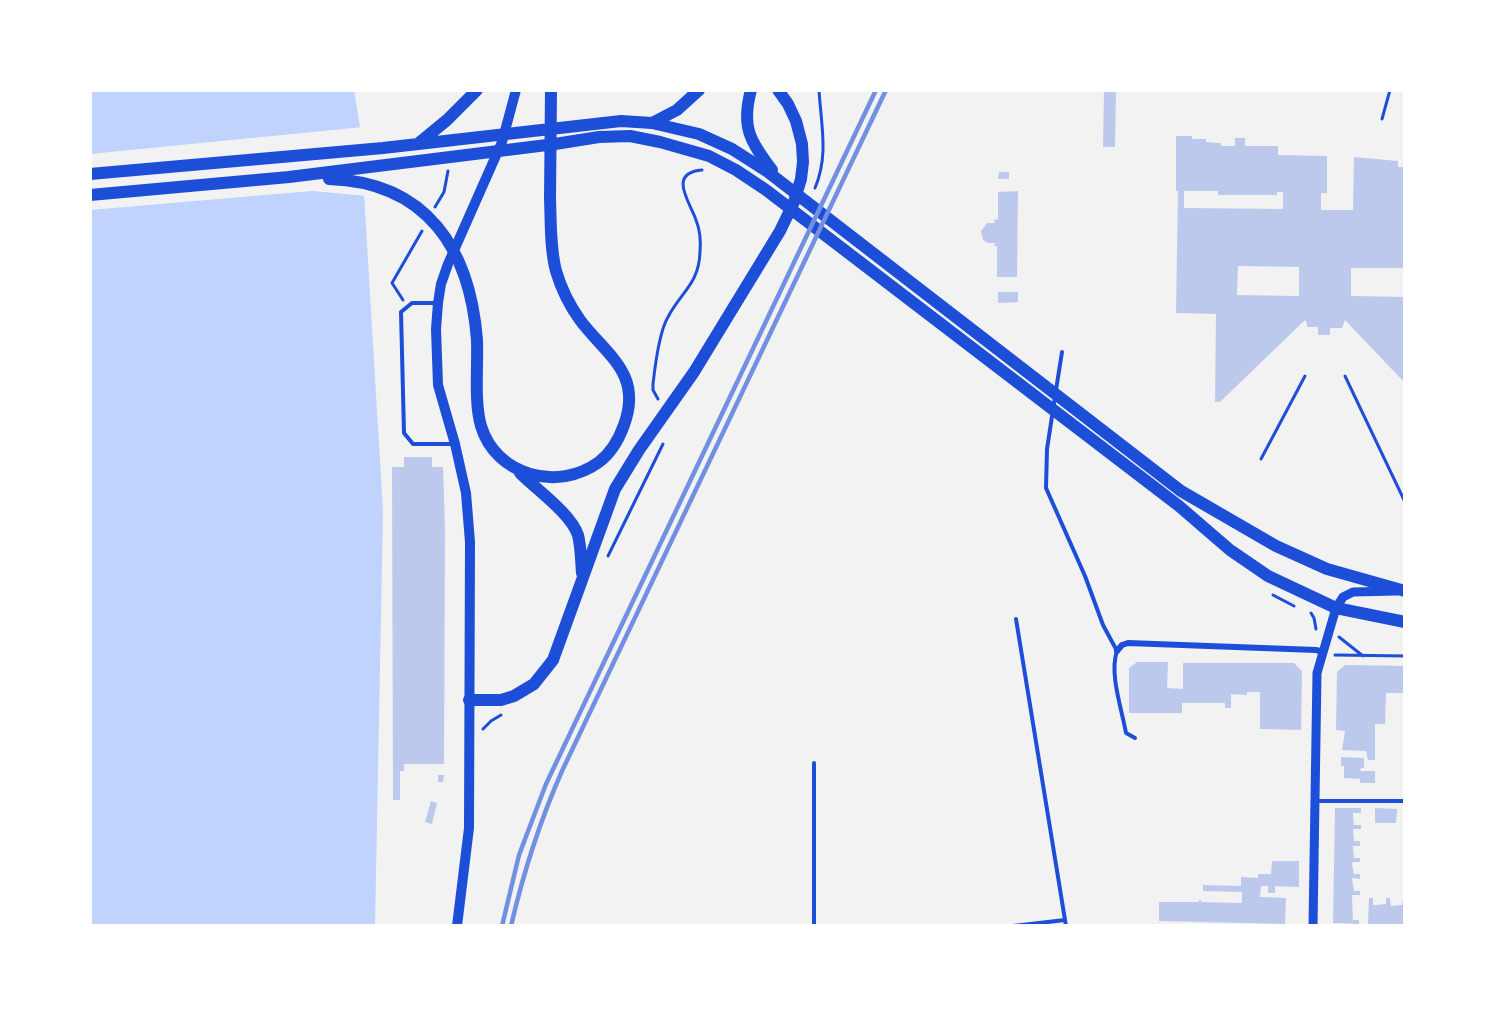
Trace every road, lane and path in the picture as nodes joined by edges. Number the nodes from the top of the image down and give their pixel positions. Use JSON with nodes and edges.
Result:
{"nodes":[{"id":1,"x":477,"y":90,"type":"edge"},
{"id":2,"x":516,"y":90,"type":"edge"},
{"id":3,"x":551,"y":90,"type":"edge"},
{"id":4,"x":699,"y":90,"type":"edge"},
{"id":5,"x":750,"y":90,"type":"edge"},
{"id":6,"x":778,"y":90,"type":"edge"},
{"id":7,"x":1390,"y":90,"type":"edge"},
{"id":8,"x":1382,"y":119,"type":"dead end"},
{"id":9,"x":652,"y":123,"type":"junction"},
{"id":10,"x":418,"y":144,"type":"junction"},
{"id":11,"x":704,"y":169,"type":"dead end"},
{"id":12,"x":768,"y":169,"type":"junction"},
{"id":13,"x":90,"y":174,"type":"edge"},
{"id":14,"x":289,"y":177,"type":"junction"},
{"id":15,"x":90,"y":195,"type":"edge"},
{"id":16,"x":438,"y":303,"type":"junction"},
{"id":17,"x":1062,"y":352,"type":"dead end"},
{"id":18,"x":1305,"y":376,"type":"dead end"},
{"id":19,"x":1344,"y":376,"type":"dead end"},
{"id":20,"x":662,"y":402,"type":"dead end"},
{"id":21,"x":455,"y":444,"type":"junction"},
{"id":22,"x":1261,"y":459,"type":"dead end"},
{"id":23,"x":515,"y":468,"type":"junction"},
{"id":24,"x":1405,"y":502,"type":"edge"},
{"id":25,"x":582,"y":577,"type":"junction"},
{"id":26,"x":1404,"y":591,"type":"edge"},
{"id":27,"x":1336,"y":608,"type":"junction"},
{"id":28,"x":1016,"y":620,"type":"dead end"},
{"id":29,"x":1405,"y":622,"type":"edge"},
{"id":30,"x":1337,"y":636,"type":"dead end"},
{"id":31,"x":1117,"y":651,"type":"junction"},
{"id":32,"x":1323,"y":652,"type":"junction"},
{"id":33,"x":1363,"y":656,"type":"junction"},
{"id":34,"x":1405,"y":656,"type":"edge"},
{"id":35,"x":469,"y":700,"type":"junction"},
{"id":36,"x":1135,"y":738,"type":"dead end"},
{"id":37,"x":814,"y":763,"type":"dead end"},
{"id":38,"x":1315,"y":801,"type":"junction"},
{"id":39,"x":1405,"y":801,"type":"edge"},
{"id":40,"x":1065,"y":923,"type":"edge"},
{"id":41,"x":457,"y":926,"type":"edge"},
{"id":42,"x":814,"y":926,"type":"edge"},
{"id":43,"x":1014,"y":926,"type":"edge"},
{"id":44,"x":1313,"y":926,"type":"edge"}],
"edges":[{"from":1,"to":10,"type":"main road"},
{"from":2,"to":16,"type":"main road"},
{"from":3,"to":23,"type":"main road"},
{"from":4,"to":9,"type":"main road"},
{"from":5,"to":12,"type":"main road"},
{"from":6,"to":25,"type":"main road"},
{"from":7,"to":8,"type":"path"},
{"from":9,"to":10,"type":"main road"},
{"from":9,"to":12,"type":"main road"},
{"from":10,"to":13,"type":"main road"},
{"from":11,"to":20,"type":"path"},
{"from":12,"to":26,"type":"main road"},
{"from":14,"to":15,"type":"main road"},
{"from":14,"to":23,"type":"main road"},
{"from":14,"to":27,"type":"main road"},
{"from":16,"to":21,"type":"main road"},
{"from":16,"to":21,"type":"lane"},
{"from":17,"to":31,"type":"lane"},
{"from":18,"to":22,"type":"path"},
{"from":19,"to":24,"type":"path"},
{"from":21,"to":35,"type":"main road"},
{"from":23,"to":25,"type":"main road"},
{"from":25,"to":35,"type":"main road"},
{"from":26,"to":27,"type":"street"},
{"from":27,"to":29,"type":"main road"},
{"from":27,"to":32,"type":"street"},
{"from":28,"to":40,"type":"lane"},
{"from":30,"to":33,"type":"path"},
{"from":31,"to":32,"type":"street"},
{"from":31,"to":36,"type":"lane"},
{"from":32,"to":33,"type":"path"},
{"from":32,"to":38,"type":"street"},
{"from":33,"to":34,"type":"path"},
{"from":35,"to":41,"type":"main road"},
{"from":37,"to":42,"type":"lane"},
{"from":38,"to":39,"type":"lane"},
{"from":38,"to":44,"type":"street"},
{"from":40,"to":43,"type":"lane"}]}
